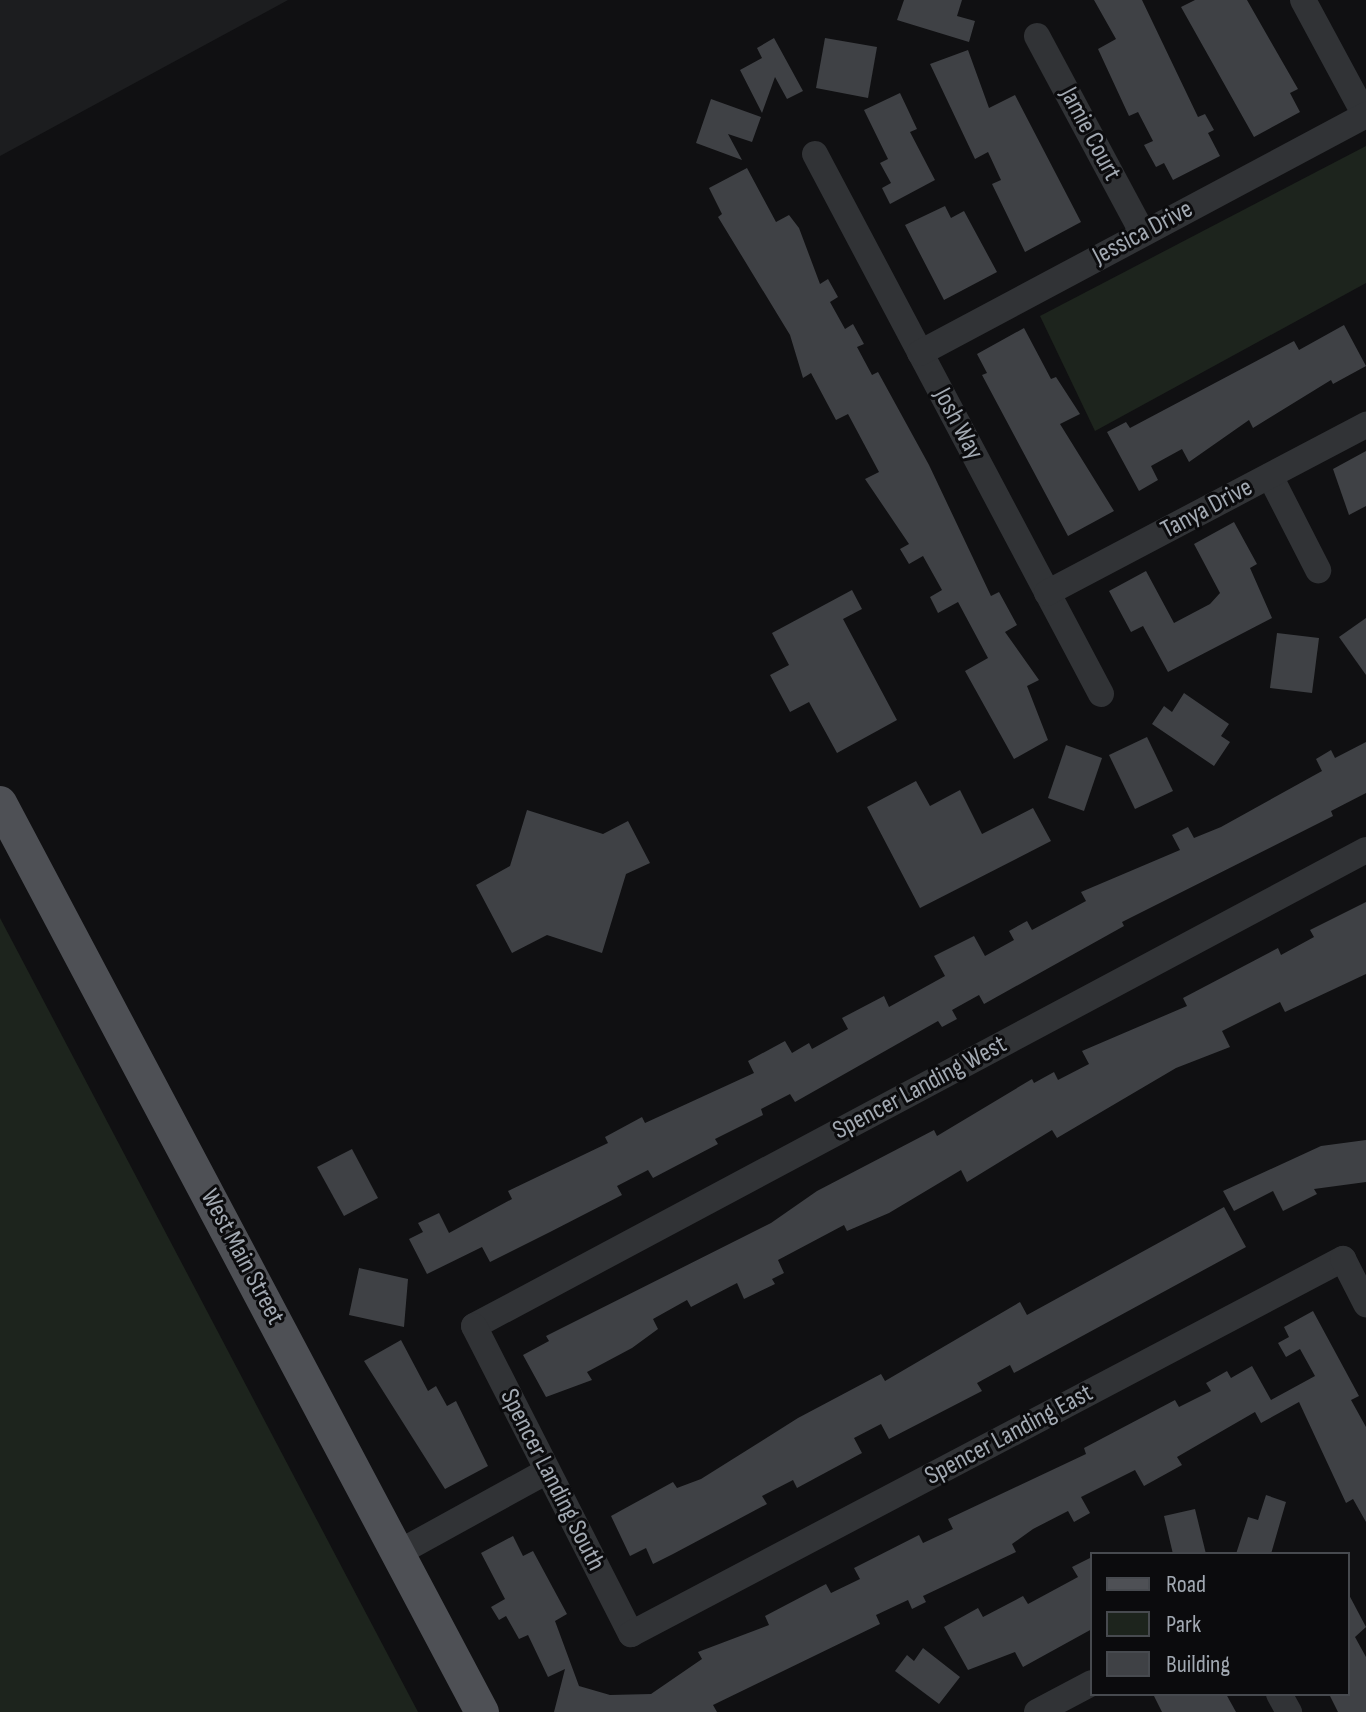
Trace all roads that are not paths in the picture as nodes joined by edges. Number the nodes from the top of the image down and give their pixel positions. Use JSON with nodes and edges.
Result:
{"nodes":[{"id":1,"x":1303,"y":0,"type":"edge"},
{"id":2,"x":1037,"y":36,"type":"dead end"},
{"id":3,"x":1366,"y":115,"type":"edge"},
{"id":4,"x":815,"y":154,"type":"dead end"},
{"id":5,"x":1142,"y":232,"type":"junction"},
{"id":6,"x":920,"y":353,"type":"junction"},
{"id":7,"x":1366,"y":425,"type":"edge"},
{"id":8,"x":1270,"y":476,"type":"junction"},
{"id":9,"x":1318,"y":570,"type":"dead end"},
{"id":10,"x":1047,"y":593,"type":"junction"},
{"id":11,"x":1101,"y":694,"type":"dead end"},
{"id":12,"x":0,"y":803,"type":"edge"},
{"id":13,"x":1366,"y":850,"type":"edge"},
{"id":14,"x":1366,"y":1304,"type":"edge"},
{"id":15,"x":474,"y":1326,"type":"joint"},
{"id":16,"x":547,"y":1471,"type":"junction"},
{"id":17,"x":398,"y":1553,"type":"junction"},
{"id":18,"x":631,"y":1634,"type":"joint"},
{"id":19,"x":1090,"y":1684,"type":"edge"},
{"id":20,"x":482,"y":1712,"type":"edge"},
{"id":21,"x":1037,"y":1712,"type":"edge"}],
"edges":[{"from":1,"to":3,"type":"street"},
{"from":2,"to":5,"type":"street","name":"Jamie Court"},
{"from":3,"to":5,"type":"street","name":"Jessica Drive"},
{"from":4,"to":6,"type":"street","name":"Josh Way"},
{"from":5,"to":6,"type":"street","name":"Jessica Drive"},
{"from":6,"to":10,"type":"street","name":"Josh Way"},
{"from":7,"to":8,"type":"street","name":"Tanya Drive"},
{"from":8,"to":9,"type":"street"},
{"from":8,"to":10,"type":"street","name":"Tanya Drive"},
{"from":10,"to":11,"type":"street","name":"Josh Way"},
{"from":12,"to":17,"type":"main road","name":"West Main Street"},
{"from":13,"to":15,"type":"street","name":"Spencer Landing West"},
{"from":14,"to":18,"type":"street","name":"Spencer Landing East"},
{"from":15,"to":16,"type":"street","name":"Spencer Landing South"},
{"from":16,"to":17,"type":"street"},
{"from":16,"to":18,"type":"street","name":"Spencer Landing South"},
{"from":17,"to":20,"type":"main road","name":"West Main Street"},
{"from":19,"to":21,"type":"street"}]}
